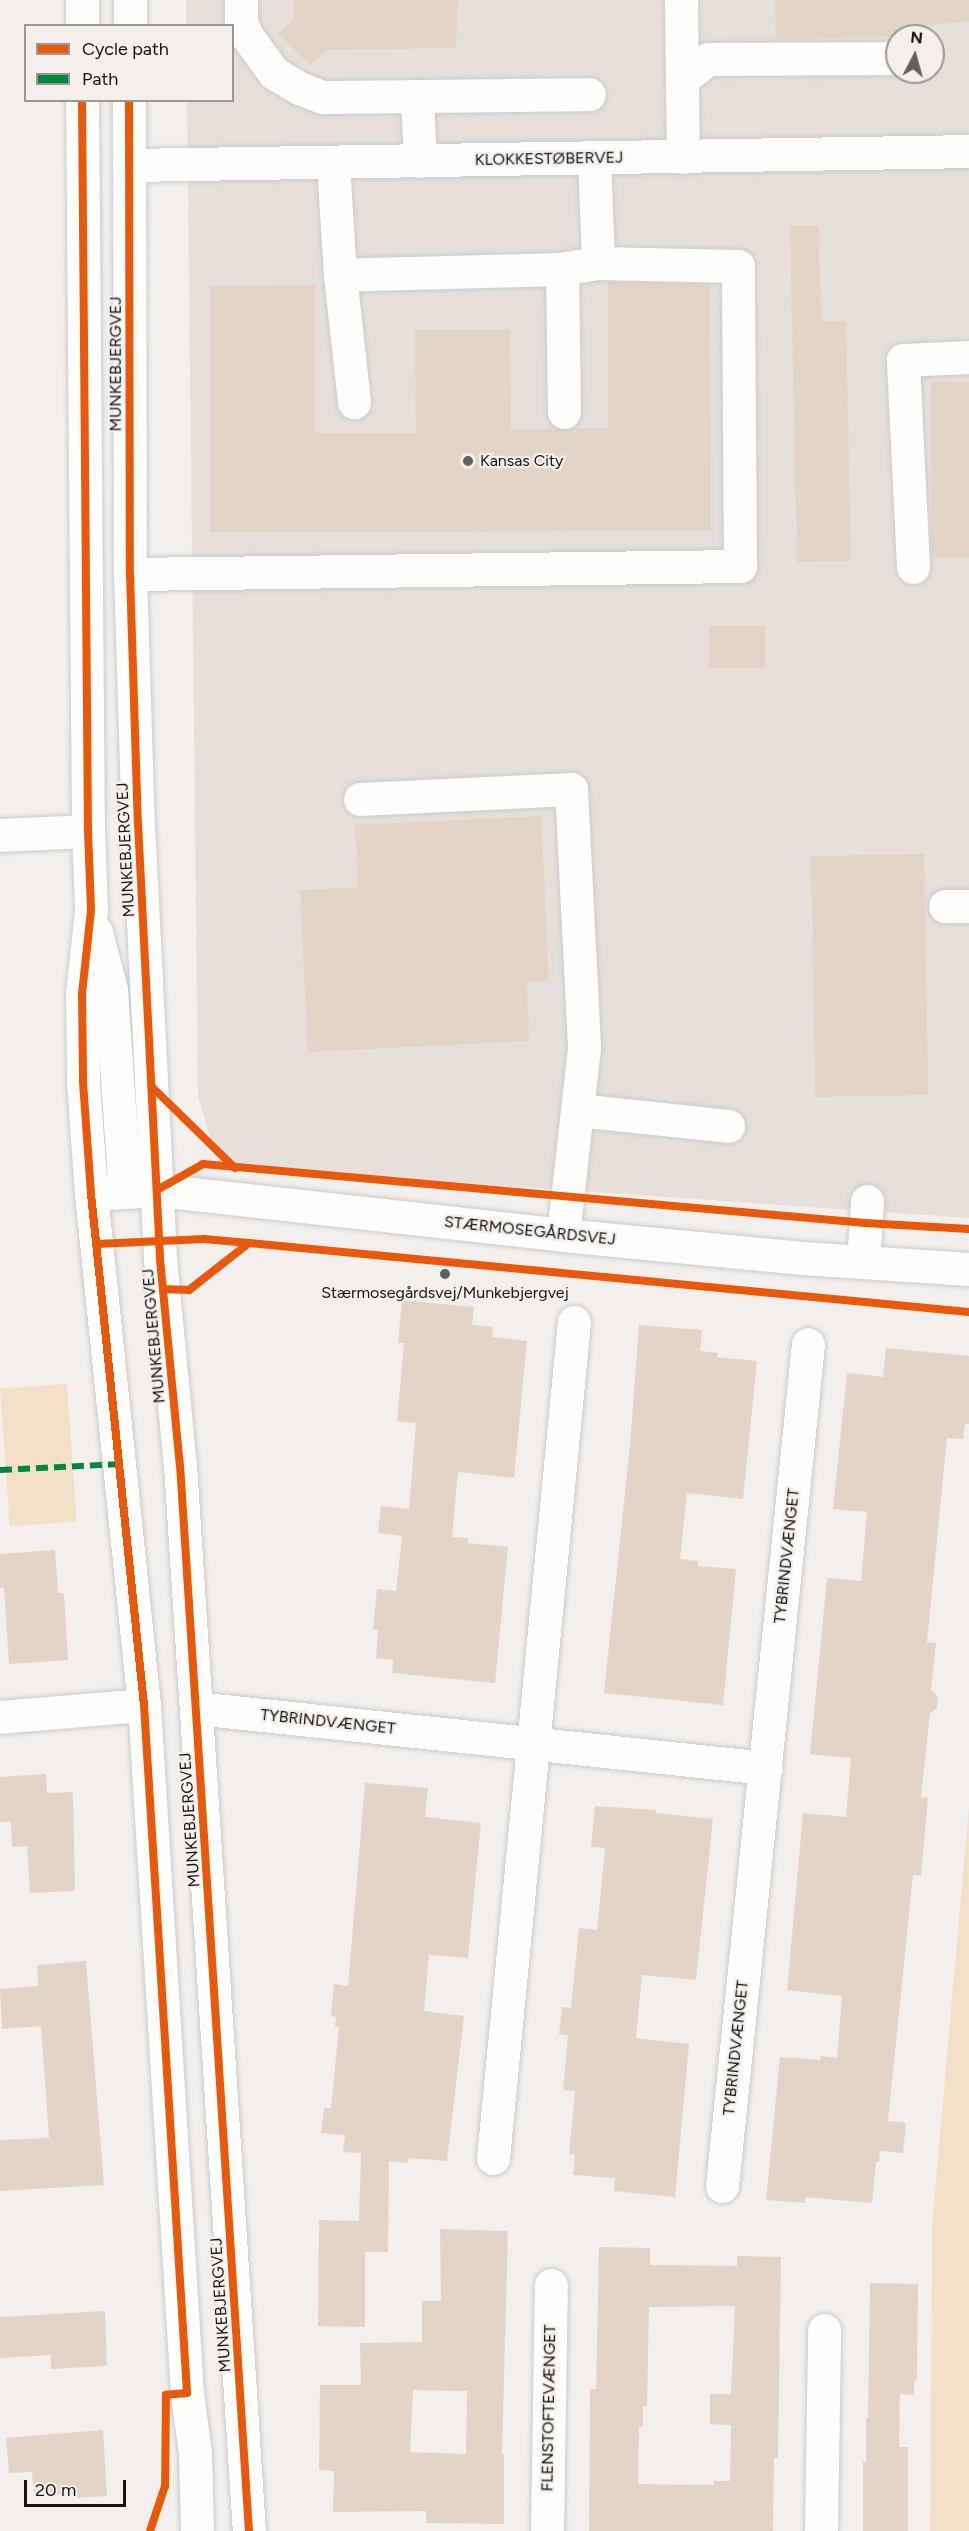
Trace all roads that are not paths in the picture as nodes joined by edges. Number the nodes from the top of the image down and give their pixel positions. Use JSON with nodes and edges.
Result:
{"nodes":[{"id":1,"x":82,"y":0,"type":"edge"},
{"id":2,"x":130,"y":0,"type":"edge"},
{"id":3,"x":241,"y":0,"type":"edge"},
{"id":4,"x":681,"y":0,"type":"edge"},
{"id":5,"x":82,"y":24,"type":"edge"},
{"id":6,"x":129,"y":24,"type":"edge"},
{"id":7,"x":885,"y":58,"type":"edge"},
{"id":8,"x":683,"y":78,"type":"junction"},
{"id":9,"x":589,"y":94,"type":"dead end"},
{"id":10,"x":417,"y":97,"type":"junction"},
{"id":11,"x":82,"y":102,"type":"edge"},
{"id":12,"x":129,"y":102,"type":"edge"},
{"id":13,"x":969,"y":151,"type":"edge"},
{"id":14,"x":683,"y":157,"type":"junction"},
{"id":15,"x":594,"y":158,"type":"junction"},
{"id":16,"x":420,"y":161,"type":"junction"},
{"id":17,"x":333,"y":163,"type":"junction"},
{"id":18,"x":129,"y":165,"type":"junction"},
{"id":19,"x":598,"y":263,"type":"junction"},
{"id":20,"x":562,"y":269,"type":"junction"},
{"id":21,"x":340,"y":275,"type":"junction"},
{"id":22,"x":969,"y":357,"type":"edge"},
{"id":23,"x":354,"y":402,"type":"dead end"},
{"id":24,"x":564,"y":412,"type":"dead end"},
{"id":25,"x":913,"y":567,"type":"dead end"},
{"id":26,"x":130,"y":574,"type":"junction"},
{"id":27,"x":360,"y":799,"type":"dead end"},
{"id":28,"x":88,"y":831,"type":"junction"},
{"id":29,"x":0,"y":835,"type":"edge"},
{"id":30,"x":91,"y":910,"type":"junction"},
{"id":31,"x":577,"y":1110,"type":"junction"},
{"id":32,"x":728,"y":1126,"type":"dead end"},
{"id":33,"x":157,"y":1190,"type":"junction"},
{"id":34,"x":91,"y":1194,"type":"junction"},
{"id":35,"x":867,"y":1201,"type":"dead end"},
{"id":36,"x":563,"y":1235,"type":"junction"},
{"id":37,"x":862,"y":1262,"type":"junction"},
{"id":38,"x":969,"y":1269,"type":"edge"},
{"id":39,"x":574,"y":1322,"type":"dead end"},
{"id":40,"x":808,"y":1344,"type":"dead end"},
{"id":41,"x":144,"y":1705,"type":"junction"},
{"id":42,"x":196,"y":1708,"type":"junction"},
{"id":43,"x":0,"y":1717,"type":"edge"},
{"id":44,"x":533,"y":1743,"type":"junction"},
{"id":45,"x":766,"y":1768,"type":"junction"},
{"id":46,"x":493,"y":2158,"type":"dead end"},
{"id":47,"x":722,"y":2186,"type":"dead end"},
{"id":48,"x":551,"y":2285,"type":"dead end"},
{"id":49,"x":824,"y":2330,"type":"dead end"},
{"id":50,"x":196,"y":2531,"type":"edge"},
{"id":51,"x":249,"y":2531,"type":"edge"},
{"id":52,"x":547,"y":2531,"type":"edge"},
{"id":53,"x":821,"y":2531,"type":"edge"}],
"edges":[{"from":1,"to":5,"type":"street"},
{"from":2,"to":6,"type":"street"},
{"from":3,"to":10,"type":"street"},
{"from":4,"to":8,"type":"street"},
{"from":7,"to":8,"type":"street"},
{"from":8,"to":14,"type":"street"},
{"from":9,"to":10,"type":"street"},
{"from":10,"to":16,"type":"street"},
{"from":11,"to":28,"type":"street","name":"MUNKEBJERGVEJ"},
{"from":12,"to":18,"type":"street","name":"MUNKEBJERGVEJ"},
{"from":13,"to":14,"type":"street","name":"KLOKKESTØBERVEJ"},
{"from":14,"to":15,"type":"street","name":"KLOKKESTØBERVEJ"},
{"from":15,"to":16,"type":"street","name":"KLOKKESTØBERVEJ"},
{"from":15,"to":19,"type":"street"},
{"from":16,"to":17,"type":"street","name":"KLOKKESTØBERVEJ"},
{"from":17,"to":18,"type":"street","name":"KLOKKESTØBERVEJ"},
{"from":17,"to":21,"type":"street"},
{"from":18,"to":26,"type":"street","name":"MUNKEBJERGVEJ"},
{"from":19,"to":20,"type":"street"},
{"from":19,"to":26,"type":"street"},
{"from":20,"to":21,"type":"street"},
{"from":20,"to":24,"type":"street"},
{"from":21,"to":23,"type":"street"},
{"from":22,"to":25,"type":"street"},
{"from":26,"to":33,"type":"street","name":"MUNKEBJERGVEJ"},
{"from":27,"to":31,"type":"street"},
{"from":28,"to":29,"type":"street"},
{"from":28,"to":30,"type":"street","name":"MUNKEBJERGVEJ"},
{"from":30,"to":33,"type":"street"},
{"from":30,"to":34,"type":"street","name":"MUNKEBJERGVEJ"},
{"from":31,"to":32,"type":"street"},
{"from":31,"to":36,"type":"street"},
{"from":33,"to":34,"type":"street","name":"STÆRMOSEGÅRDSVEJ"},
{"from":33,"to":36,"type":"street","name":"STÆRMOSEGÅRDSVEJ"},
{"from":33,"to":42,"type":"street","name":"MUNKEBJERGVEJ"},
{"from":34,"to":41,"type":"street","name":"MUNKEBJERGVEJ"},
{"from":35,"to":37,"type":"street"},
{"from":36,"to":37,"type":"street","name":"STÆRMOSEGÅRDSVEJ"},
{"from":37,"to":38,"type":"street","name":"STÆRMOSEGÅRDSVEJ"},
{"from":39,"to":44,"type":"street"},
{"from":40,"to":45,"type":"street","name":"TYBRINDVÆNGET"},
{"from":41,"to":43,"type":"street"},
{"from":41,"to":50,"type":"street","name":"MUNKEBJERGVEJ"},
{"from":42,"to":44,"type":"street","name":"TYBRINDVÆNGET"},
{"from":42,"to":51,"type":"street","name":"MUNKEBJERGVEJ"},
{"from":44,"to":45,"type":"street","name":"TYBRINDVÆNGET"},
{"from":44,"to":46,"type":"street"},
{"from":45,"to":47,"type":"street","name":"TYBRINDVÆNGET"},
{"from":48,"to":52,"type":"street","name":"FLENSTOFTEVÆNGET"},
{"from":49,"to":53,"type":"street"}]}
